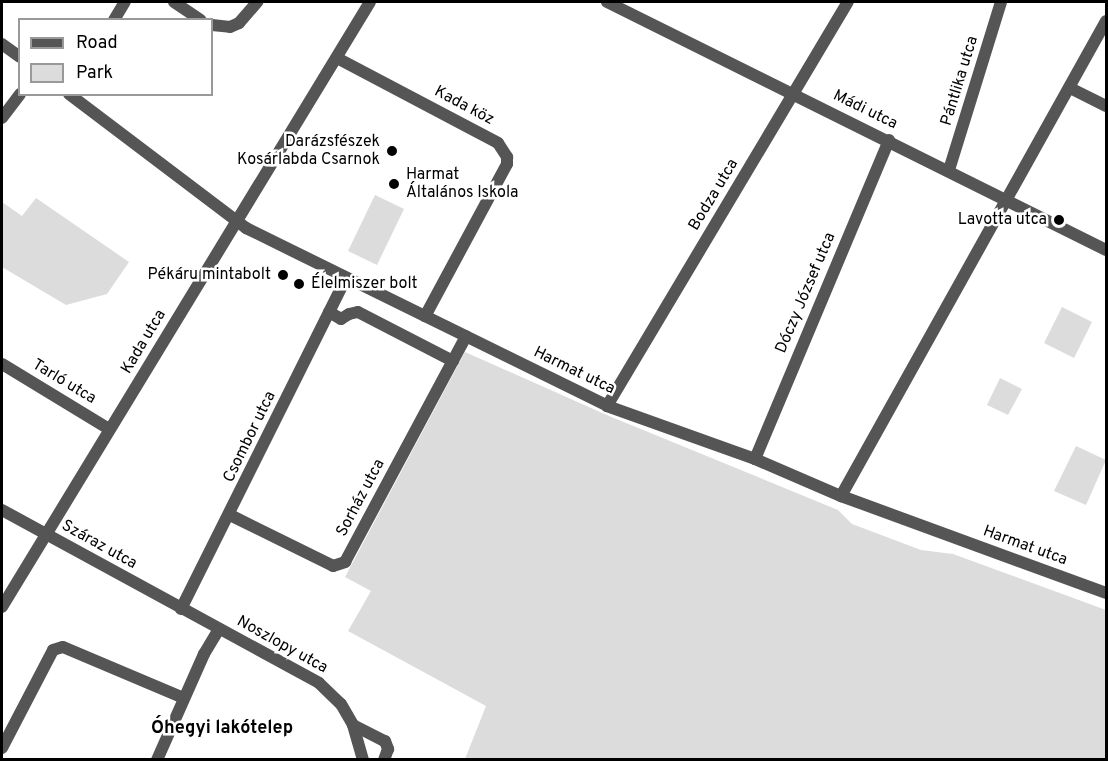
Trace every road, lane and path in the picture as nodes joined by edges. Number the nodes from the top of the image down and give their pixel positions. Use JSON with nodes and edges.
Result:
{"nodes":[{"id":1,"x":125,"y":2,"type":"edge"},
{"id":2,"x":174,"y":2,"type":"edge"},
{"id":3,"x":257,"y":2,"type":"edge"},
{"id":4,"x":370,"y":2,"type":"edge"},
{"id":5,"x":607,"y":2,"type":"edge"},
{"id":6,"x":848,"y":2,"type":"edge"},
{"id":7,"x":1001,"y":2,"type":"edge"},
{"id":8,"x":115,"y":18,"type":"edge"},
{"id":9,"x":198,"y":18,"type":"edge"},
{"id":10,"x":1107,"y":21,"type":"edge"},
{"id":11,"x":213,"y":25,"type":"edge"},
{"id":12,"x":2,"y":44,"type":"edge"},
{"id":13,"x":18,"y":56,"type":"edge"},
{"id":14,"x":337,"y":58,"type":"junction"},
{"id":15,"x":1070,"y":88,"type":"junction"},
{"id":16,"x":794,"y":93,"type":"junction"},
{"id":17,"x":18,"y":96,"type":"edge"},
{"id":18,"x":72,"y":96,"type":"edge"},
{"id":19,"x":1107,"y":106,"type":"edge"},
{"id":20,"x":2,"y":118,"type":"edge"},
{"id":21,"x":889,"y":140,"type":"junction"},
{"id":22,"x":949,"y":170,"type":"junction"},
{"id":23,"x":1004,"y":202,"type":"junction"},
{"id":24,"x":237,"y":221,"type":"junction"},
{"id":25,"x":1107,"y":250,"type":"edge"},
{"id":26,"x":346,"y":278,"type":"junction"},
{"id":27,"x":329,"y":312,"type":"junction"},
{"id":28,"x":425,"y":316,"type":"junction"},
{"id":29,"x":466,"y":336,"type":"junction"},
{"id":30,"x":453,"y":361,"type":"junction"},
{"id":31,"x":2,"y":364,"type":"edge"},
{"id":32,"x":607,"y":406,"type":"junction"},
{"id":33,"x":110,"y":429,"type":"junction"},
{"id":34,"x":755,"y":459,"type":"junction"},
{"id":35,"x":841,"y":496,"type":"junction"},
{"id":36,"x":2,"y":510,"type":"edge"},
{"id":37,"x":230,"y":515,"type":"junction"},
{"id":38,"x":46,"y":534,"type":"junction"},
{"id":39,"x":1107,"y":593,"type":"edge"},
{"id":40,"x":2,"y":607,"type":"edge"},
{"id":41,"x":182,"y":609,"type":"junction"},
{"id":42,"x":219,"y":629,"type":"junction"},
{"id":43,"x":184,"y":698,"type":"junction"},
{"id":44,"x":353,"y":725,"type":"junction"},
{"id":45,"x":2,"y":748,"type":"edge"},
{"id":46,"x":157,"y":759,"type":"edge"},
{"id":47,"x":363,"y":759,"type":"edge"},
{"id":48,"x":384,"y":759,"type":"edge"}],
"edges":[{"from":1,"to":8,"type":"street"},
{"from":2,"to":9,"type":"street"},
{"from":3,"to":11,"type":"street"},
{"from":4,"to":14,"type":"street","name":"Kada utca"},
{"from":5,"to":16,"type":"street","name":"Mádi utca"},
{"from":6,"to":16,"type":"street","name":"Bodza utca"},
{"from":7,"to":22,"type":"street","name":"Pántlika utca"},
{"from":10,"to":15,"type":"street"},
{"from":12,"to":13,"type":"street"},
{"from":14,"to":24,"type":"street","name":"Kada utca"},
{"from":14,"to":28,"type":"street","name":"Kada köz"},
{"from":15,"to":19,"type":"street"},
{"from":15,"to":23,"type":"street"},
{"from":16,"to":21,"type":"street","name":"Mádi utca"},
{"from":16,"to":32,"type":"street","name":"Bodza utca"},
{"from":17,"to":20,"type":"street"},
{"from":18,"to":24,"type":"street","name":"Harmat utca"},
{"from":21,"to":22,"type":"street","name":"Mádi utca"},
{"from":21,"to":34,"type":"street","name":"Dóczy József utca"},
{"from":22,"to":23,"type":"street","name":"Mádi utca"},
{"from":23,"to":25,"type":"street","name":"Mádi utca"},
{"from":23,"to":35,"type":"street"},
{"from":24,"to":26,"type":"street","name":"Harmat utca"},
{"from":24,"to":33,"type":"street","name":"Kada utca"},
{"from":26,"to":27,"type":"street","name":"Csombor utca"},
{"from":26,"to":28,"type":"street","name":"Harmat utca"},
{"from":27,"to":30,"type":"street"},
{"from":27,"to":37,"type":"street","name":"Csombor utca"},
{"from":28,"to":29,"type":"street","name":"Harmat utca"},
{"from":29,"to":30,"type":"street","name":"Sorház utca"},
{"from":29,"to":32,"type":"street","name":"Harmat utca"},
{"from":30,"to":37,"type":"street","name":"Sorház utca"},
{"from":31,"to":33,"type":"street","name":"Tarló utca"},
{"from":32,"to":34,"type":"street","name":"Harmat utca"},
{"from":33,"to":38,"type":"street","name":"Kada utca"},
{"from":34,"to":35,"type":"street","name":"Harmat utca"},
{"from":35,"to":39,"type":"street","name":"Harmat utca"},
{"from":36,"to":38,"type":"street","name":"Száraz utca"},
{"from":37,"to":41,"type":"street","name":"Csombor utca"},
{"from":38,"to":40,"type":"street","name":"Kada utca"},
{"from":38,"to":41,"type":"street","name":"Száraz utca"},
{"from":41,"to":42,"type":"street","name":"Noszlopy utca"},
{"from":42,"to":43,"type":"street"},
{"from":42,"to":44,"type":"street","name":"Noszlopy utca"},
{"from":43,"to":45,"type":"street"},
{"from":43,"to":46,"type":"street"},
{"from":44,"to":47,"type":"street","name":"Noszlopy utca"},
{"from":44,"to":48,"type":"street","name":"Noszlopy utca"}]}
